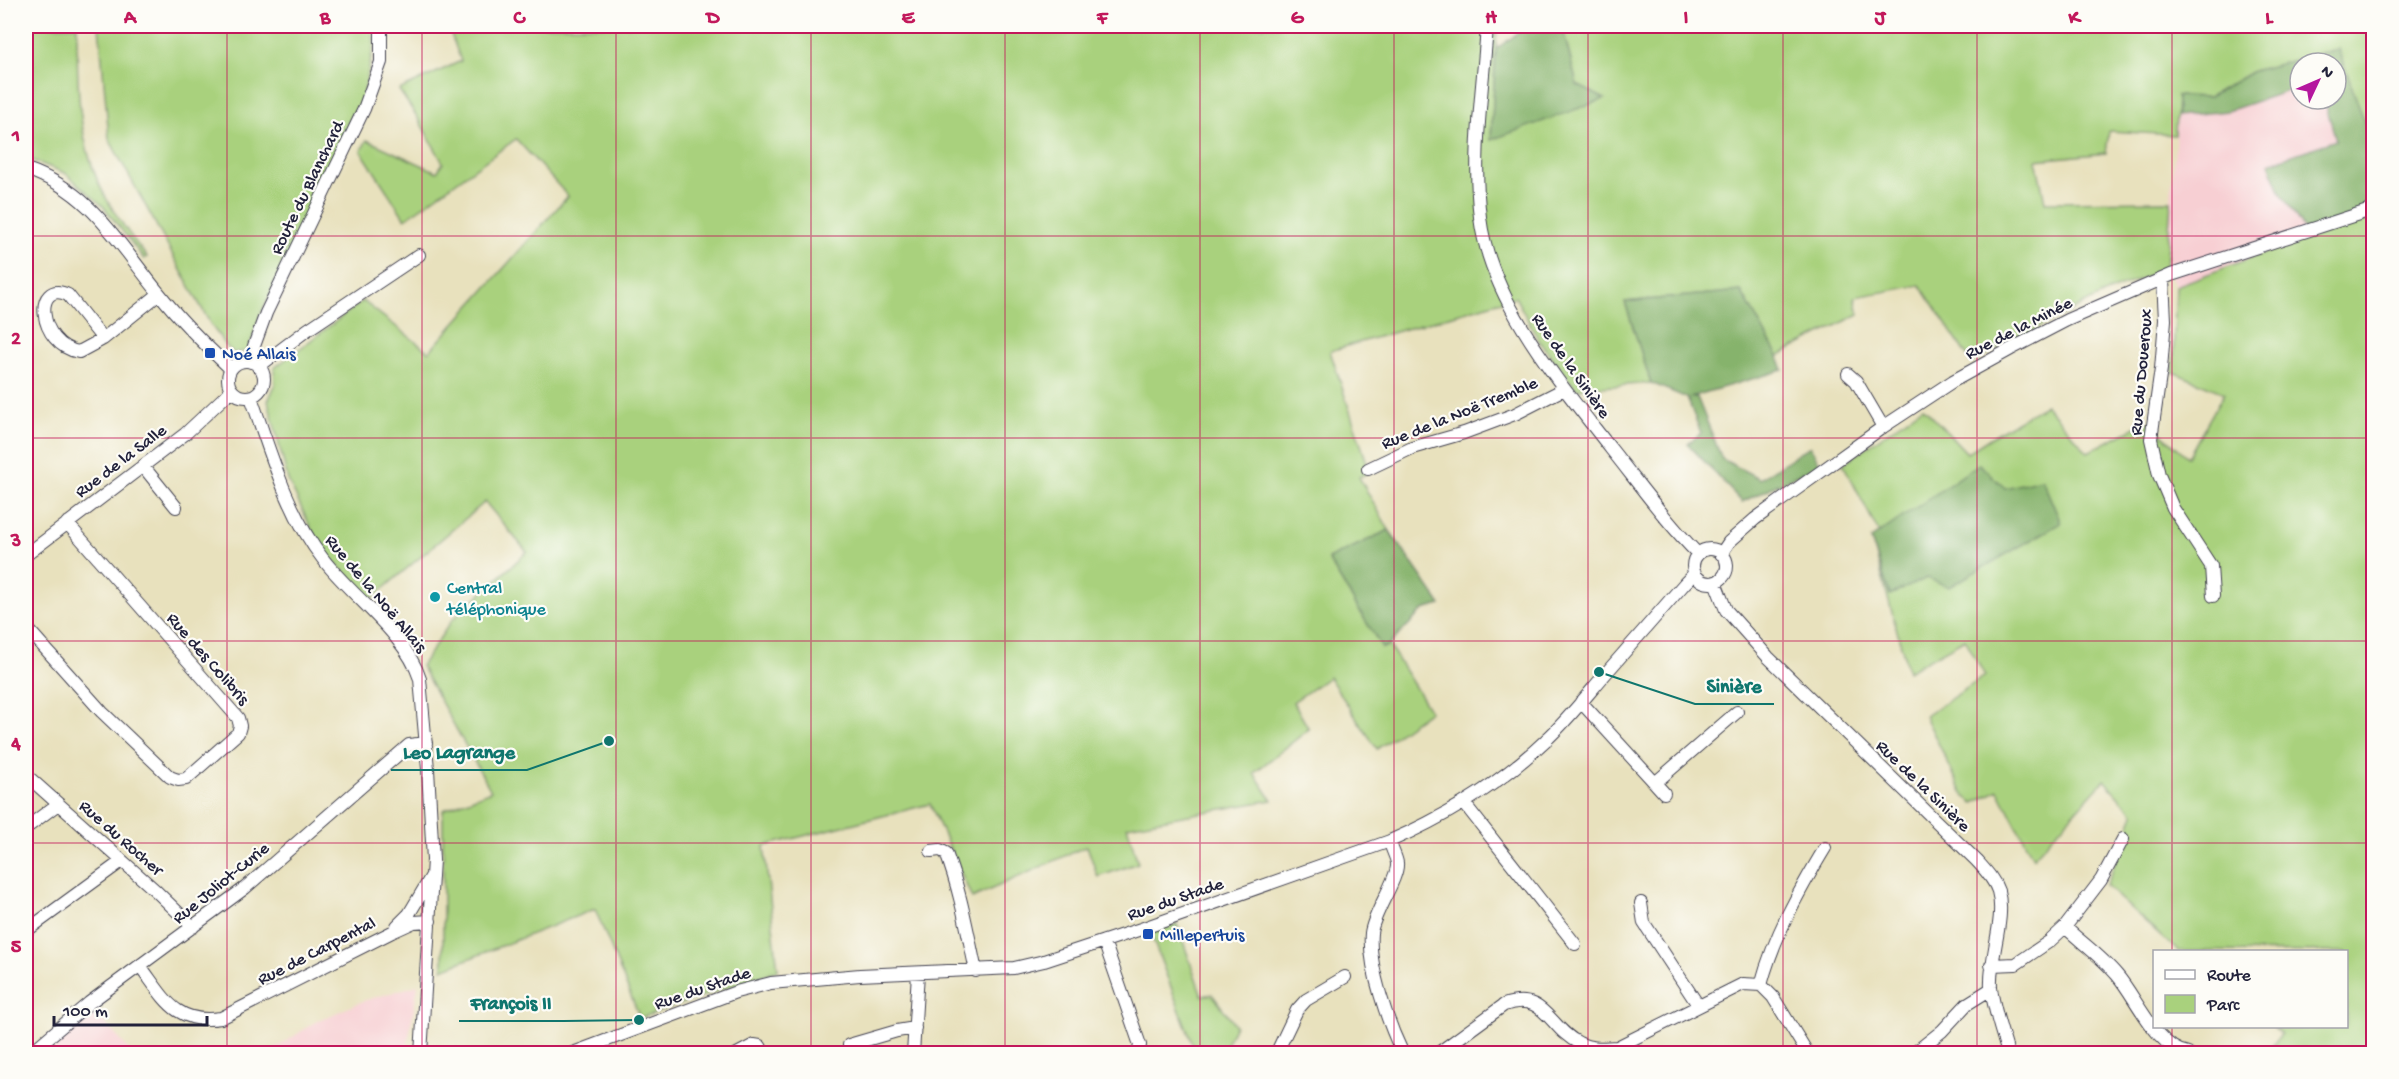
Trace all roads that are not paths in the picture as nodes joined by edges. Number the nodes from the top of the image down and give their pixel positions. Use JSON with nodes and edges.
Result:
{"nodes":[{"id":1,"x":381,"y":26,"type":"edge"},
{"id":2,"x":1487,"y":26,"type":"edge"},
{"id":3,"x":26,"y":169,"type":"edge"},
{"id":4,"x":2371,"y":214,"type":"edge"},
{"id":5,"x":419,"y":255,"type":"dead end"},
{"id":6,"x":2163,"y":280,"type":"junction"},
{"id":7,"x":159,"y":294,"type":"junction"},
{"id":8,"x":103,"y":339,"type":"junction"},
{"id":9,"x":254,"y":364,"type":"junction"},
{"id":10,"x":231,"y":369,"type":"junction"},
{"id":11,"x":1848,"y":374,"type":"dead end"},
{"id":12,"x":1564,"y":389,"type":"junction"},
{"id":13,"x":232,"y":390,"type":"junction"},
{"id":14,"x":251,"y":397,"type":"junction"},
{"id":15,"x":1883,"y":428,"type":"junction"},
{"id":16,"x":142,"y":466,"type":"junction"},
{"id":17,"x":1368,"y":469,"type":"dead end"},
{"id":18,"x":176,"y":507,"type":"dead end"},
{"id":19,"x":67,"y":522,"type":"junction"},
{"id":20,"x":1698,"y":554,"type":"junction"},
{"id":21,"x":1722,"y":554,"type":"junction"},
{"id":22,"x":26,"y":555,"type":"edge"},
{"id":23,"x":1695,"y":573,"type":"junction"},
{"id":24,"x":1715,"y":582,"type":"junction"},
{"id":25,"x":2213,"y":596,"type":"dead end"},
{"id":26,"x":26,"y":627,"type":"edge"},
{"id":27,"x":1581,"y":702,"type":"junction"},
{"id":28,"x":1737,"y":712,"type":"dead end"},
{"id":29,"x":426,"y":743,"type":"junction"},
{"id":30,"x":26,"y":775,"type":"edge"},
{"id":31,"x":1464,"y":803,"type":"junction"},
{"id":32,"x":58,"y":804,"type":"junction"},
{"id":33,"x":26,"y":828,"type":"edge"},
{"id":34,"x":2123,"y":839,"type":"dead end"},
{"id":35,"x":1390,"y":841,"type":"junction"},
{"id":36,"x":1825,"y":848,"type":"dead end"},
{"id":37,"x":931,"y":851,"type":"dead end"},
{"id":38,"x":122,"y":861,"type":"junction"},
{"id":39,"x":432,"y":874,"type":"junction"},
{"id":40,"x":1641,"y":903,"type":"dead end"},
{"id":41,"x":431,"y":905,"type":"junction"},
{"id":42,"x":413,"y":907,"type":"junction"},
{"id":43,"x":430,"y":926,"type":"junction"},
{"id":44,"x":193,"y":927,"type":"junction"},
{"id":45,"x":2065,"y":927,"type":"junction"},
{"id":46,"x":26,"y":931,"type":"edge"},
{"id":47,"x":392,"y":932,"type":"junction"},
{"id":48,"x":1104,"y":941,"type":"junction"},
{"id":49,"x":1575,"y":944,"type":"dead end"},
{"id":50,"x":1991,"y":965,"type":"junction"},
{"id":51,"x":141,"y":967,"type":"junction"},
{"id":52,"x":976,"y":971,"type":"junction"},
{"id":53,"x":918,"y":973,"type":"junction"},
{"id":54,"x":1345,"y":977,"type":"dead end"},
{"id":55,"x":1761,"y":985,"type":"junction"},
{"id":56,"x":1991,"y":989,"type":"junction"},
{"id":57,"x":1698,"y":1005,"type":"junction"},
{"id":58,"x":915,"y":1028,"type":"junction"},
{"id":59,"x":2153,"y":1028,"type":"edge"},
{"id":60,"x":2153,"y":1028,"type":"edge"},
{"id":61,"x":843,"y":1033,"type":"dead end"},
{"id":62,"x":603,"y":1040,"type":"junction"},
{"id":63,"x":29,"y":1048,"type":"edge"},
{"id":64,"x":850,"y":1049,"type":"edge"},
{"id":65,"x":415,"y":1053,"type":"edge"},
{"id":66,"x":421,"y":1053,"type":"edge"},
{"id":67,"x":570,"y":1053,"type":"edge"},
{"id":68,"x":609,"y":1053,"type":"edge"},
{"id":69,"x":737,"y":1053,"type":"edge"},
{"id":70,"x":764,"y":1053,"type":"edge"},
{"id":71,"x":913,"y":1053,"type":"edge"},
{"id":72,"x":1138,"y":1053,"type":"edge"},
{"id":73,"x":1276,"y":1053,"type":"edge"},
{"id":74,"x":1403,"y":1053,"type":"edge"},
{"id":75,"x":1437,"y":1053,"type":"edge"},
{"id":76,"x":1809,"y":1053,"type":"edge"},
{"id":77,"x":1913,"y":1053,"type":"edge"},
{"id":78,"x":2008,"y":1053,"type":"edge"},
{"id":79,"x":2188,"y":1053,"type":"edge"}],
"edges":[{"from":1,"to":9,"type":"street","name":"Route du Blanchard"},
{"from":2,"to":12,"type":"street","name":"Rue de la Sinière"},
{"from":3,"to":7,"type":"street"},
{"from":4,"to":6,"type":"street","name":"Rue de la Minée"},
{"from":5,"to":9,"type":"street"},
{"from":6,"to":15,"type":"street","name":"Rue de la Minée"},
{"from":6,"to":25,"type":"street","name":"Rue du Doueroux"},
{"from":7,"to":8,"type":"street"},
{"from":7,"to":10,"type":"street"},
{"from":8,"to":8,"type":"street"},
{"from":9,"to":10,"type":"street"},
{"from":9,"to":14,"type":"street"},
{"from":10,"to":13,"type":"street"},
{"from":11,"to":15,"type":"street"},
{"from":12,"to":17,"type":"street","name":"Rue de la Noë Tremble"},
{"from":12,"to":20,"type":"street","name":"Rue de la Sinière"},
{"from":13,"to":14,"type":"street"},
{"from":13,"to":16,"type":"street","name":"Rue de la Salle"},
{"from":14,"to":29,"type":"street","name":"Rue de la Noë Allais"},
{"from":15,"to":21,"type":"street","name":"Rue de la Minée"},
{"from":16,"to":18,"type":"street"},
{"from":16,"to":19,"type":"street","name":"Rue de la Salle"},
{"from":19,"to":22,"type":"street","name":"Rue de la Salle"},
{"from":19,"to":26,"type":"street","name":"Rue des Colibris"},
{"from":20,"to":21,"type":"street"},
{"from":20,"to":23,"type":"street"},
{"from":21,"to":24,"type":"street"},
{"from":23,"to":24,"type":"street"},
{"from":23,"to":27,"type":"street","name":"Rue du Stade"},
{"from":24,"to":50,"type":"street","name":"Rue de la Sinière"},
{"from":27,"to":28,"type":"street"},
{"from":27,"to":31,"type":"street","name":"Rue du Stade"},
{"from":29,"to":39,"type":"street","name":"Rue de la Noë Allais"},
{"from":29,"to":44,"type":"street","name":"Rue Joliot-Curie"},
{"from":30,"to":32,"type":"street","name":"Rue du Rocher"},
{"from":31,"to":35,"type":"street","name":"Rue du Stade"},
{"from":31,"to":49,"type":"street"},
{"from":32,"to":33,"type":"street"},
{"from":32,"to":38,"type":"street","name":"Rue du Rocher"},
{"from":34,"to":45,"type":"street"},
{"from":35,"to":48,"type":"street","name":"Rue du Stade"},
{"from":35,"to":74,"type":"street"},
{"from":36,"to":55,"type":"street"},
{"from":37,"to":52,"type":"street"},
{"from":38,"to":44,"type":"street","name":"Rue du Rocher"},
{"from":38,"to":46,"type":"street"},
{"from":39,"to":41,"type":"street","name":"Rue de la Noë Allais"},
{"from":39,"to":42,"type":"street","name":"Rue de Carpental"},
{"from":40,"to":57,"type":"street"},
{"from":41,"to":42,"type":"street"},
{"from":41,"to":43,"type":"street","name":"Rue de la Noë Allais"},
{"from":42,"to":47,"type":"street","name":"Rue de Carpental"},
{"from":43,"to":47,"type":"street","name":"Rue de Carpental"},
{"from":43,"to":65,"type":"street","name":"Rue de la Noë Allais"},
{"from":43,"to":66,"type":"street","name":"Rue de la Noë Allais"},
{"from":44,"to":51,"type":"street","name":"Rue Joliot-Curie"},
{"from":45,"to":50,"type":"street"},
{"from":45,"to":59,"type":"street"},
{"from":47,"to":51,"type":"street","name":"Rue de Carpental"},
{"from":48,"to":52,"type":"street","name":"Rue du Stade"},
{"from":48,"to":72,"type":"street"},
{"from":50,"to":56,"type":"street","name":"Rue de la Sinière"},
{"from":51,"to":63,"type":"street","name":"Rue Joliot-Curie"},
{"from":52,"to":53,"type":"street","name":"Rue du Stade"},
{"from":53,"to":58,"type":"street"},
{"from":53,"to":62,"type":"street","name":"Rue du Stade"},
{"from":54,"to":73,"type":"street"},
{"from":55,"to":57,"type":"street"},
{"from":55,"to":76,"type":"street"},
{"from":56,"to":77,"type":"street"},
{"from":56,"to":78,"type":"street","name":"Rue de la Sinière"},
{"from":57,"to":75,"type":"street"},
{"from":58,"to":64,"type":"street"},
{"from":58,"to":71,"type":"street"},
{"from":60,"to":79,"type":"street"},
{"from":61,"to":64,"type":"street"},
{"from":62,"to":67,"type":"street","name":"Rue du Stade"},
{"from":62,"to":68,"type":"street"},
{"from":69,"to":70,"type":"street"}]}
